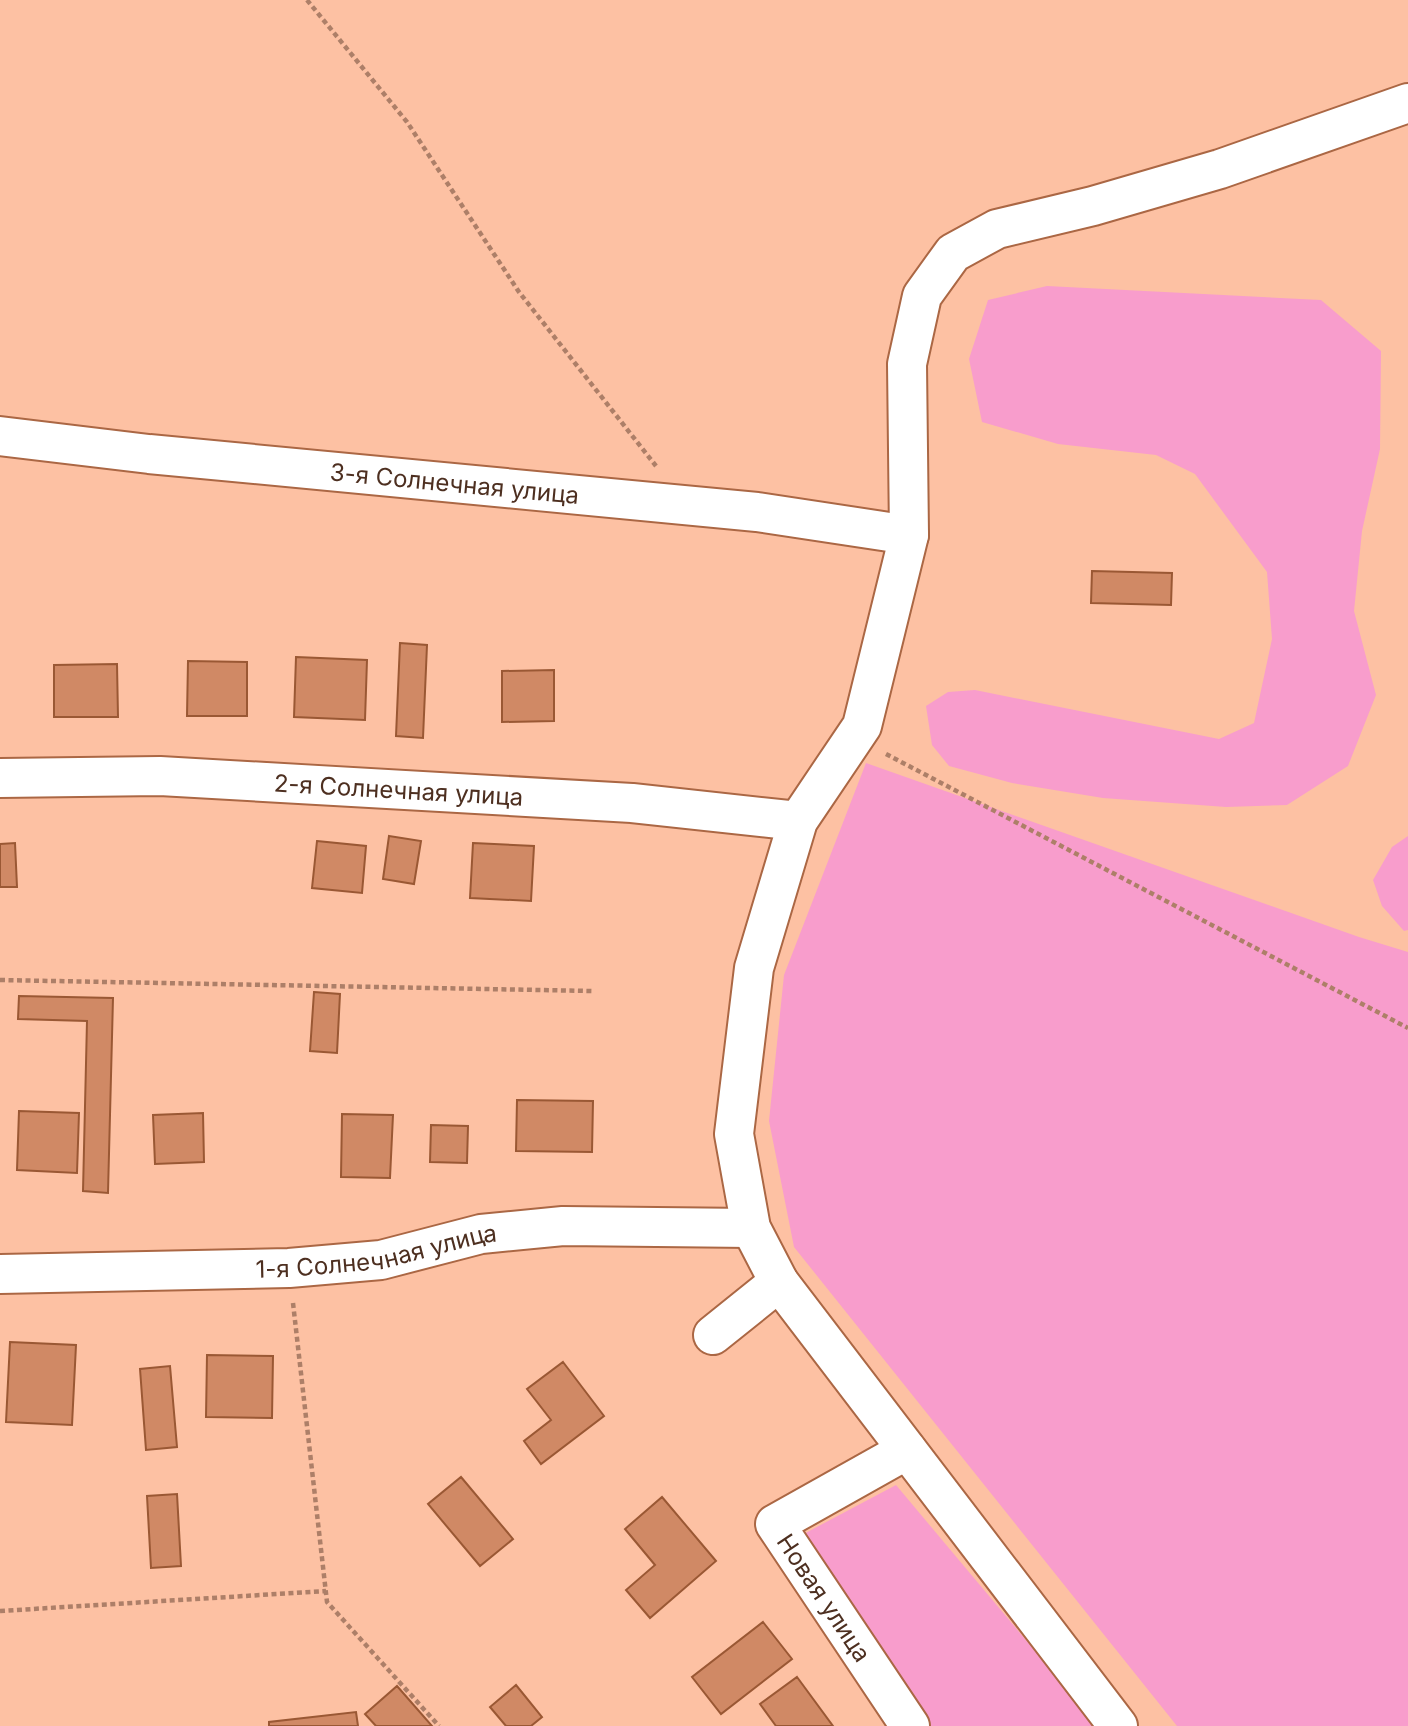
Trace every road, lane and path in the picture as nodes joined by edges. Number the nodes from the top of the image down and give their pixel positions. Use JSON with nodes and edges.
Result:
{"nodes":[{"id":1,"x":307,"y":0,"type":"edge"},
{"id":2,"x":1408,"y":103,"type":"edge"},
{"id":3,"x":0,"y":436,"type":"edge"},
{"id":4,"x":687,"y":505,"type":"junction"},
{"id":5,"x":909,"y":535,"type":"junction"},
{"id":6,"x":854,"y":737,"type":"junction"},
{"id":7,"x":0,"y":778,"type":"edge"},
{"id":8,"x":798,"y":821,"type":"junction"},
{"id":9,"x":0,"y":980,"type":"edge"},
{"id":10,"x":593,"y":991,"type":"dead end"},
{"id":11,"x":1408,"y":1028,"type":"edge"},
{"id":12,"x":751,"y":1228,"type":"junction"},
{"id":13,"x":289,"y":1268,"type":"junction"},
{"id":14,"x":0,"y":1274,"type":"edge"},
{"id":15,"x":779,"y":1282,"type":"junction"},
{"id":16,"x":713,"y":1335,"type":"dead end"},
{"id":17,"x":907,"y":1450,"type":"junction"},
{"id":18,"x":326,"y":1591,"type":"junction"},
{"id":19,"x":0,"y":1611,"type":"edge"},
{"id":20,"x":439,"y":1726,"type":"edge"},
{"id":21,"x":910,"y":1726,"type":"edge"},
{"id":22,"x":1118,"y":1726,"type":"edge"}],
"edges":[{"from":1,"to":4,"type":"path"},
{"from":2,"to":5,"type":"street"},
{"from":3,"to":4,"type":"street","name":"3-я Солнечная улица"},
{"from":4,"to":5,"type":"street","name":"3-я Солнечная улица"},
{"from":5,"to":6,"type":"street"},
{"from":6,"to":8,"type":"street"},
{"from":6,"to":11,"type":"path"},
{"from":7,"to":8,"type":"street","name":"2-я Солнечная улица"},
{"from":8,"to":12,"type":"street"},
{"from":9,"to":10,"type":"path"},
{"from":12,"to":13,"type":"street","name":"1-я Солнечная улица"},
{"from":12,"to":15,"type":"street"},
{"from":13,"to":14,"type":"street","name":"1-я Солнечная улица"},
{"from":13,"to":18,"type":"path"},
{"from":15,"to":16,"type":"street"},
{"from":15,"to":17,"type":"street"},
{"from":17,"to":21,"type":"street","name":"Новая улица"},
{"from":17,"to":22,"type":"street"},
{"from":18,"to":19,"type":"path"},
{"from":18,"to":20,"type":"path"}]}
